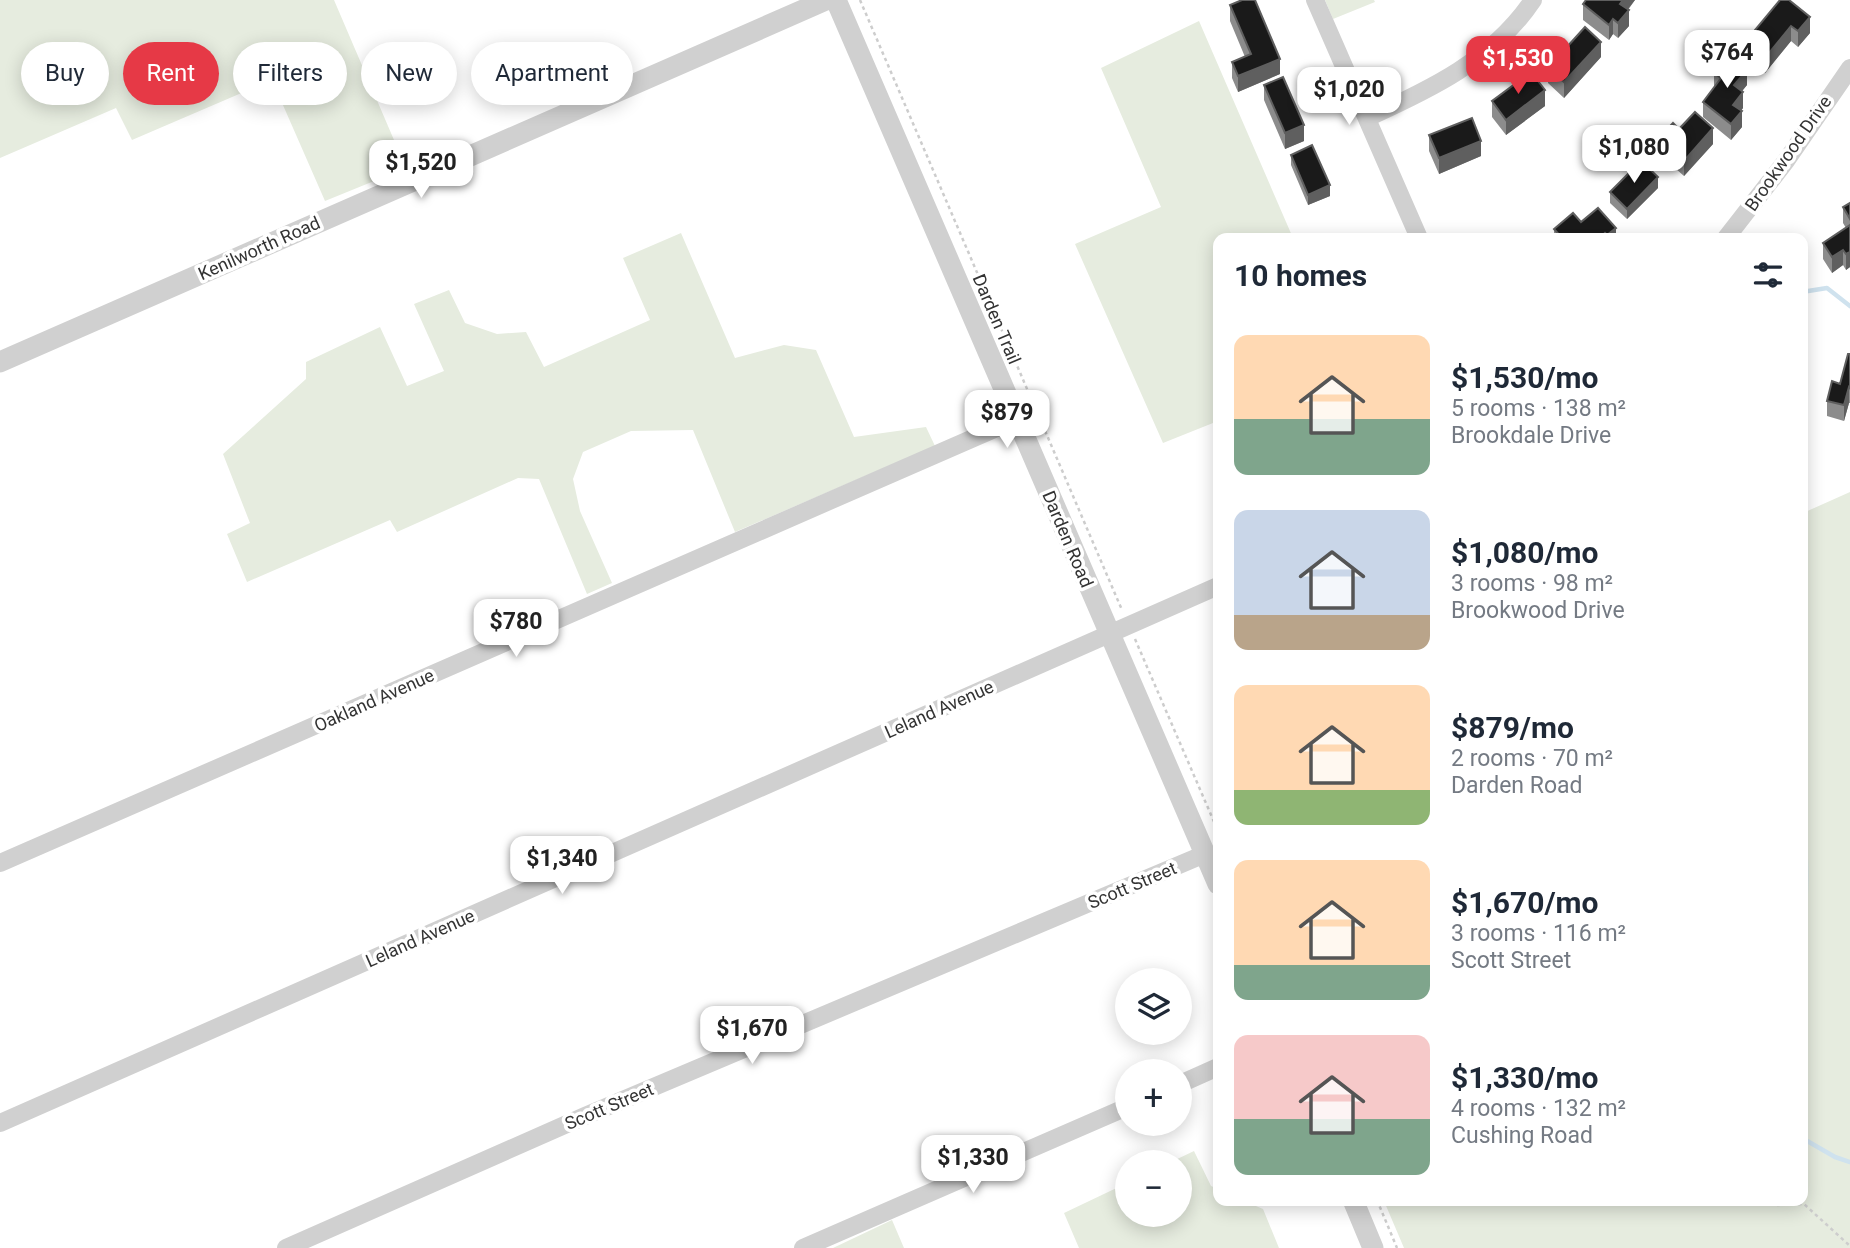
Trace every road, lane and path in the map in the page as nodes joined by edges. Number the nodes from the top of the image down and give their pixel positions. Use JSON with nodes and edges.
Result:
{"nodes":[{"id":1,"x":826,"y":0,"type":"edge"},
{"id":2,"x":836,"y":0,"type":"edge"},
{"id":3,"x":860,"y":0,"type":"edge"},
{"id":4,"x":1315,"y":0,"type":"edge"},
{"id":5,"x":1533,"y":0,"type":"edge"},
{"id":6,"x":1850,"y":68,"type":"edge"},
{"id":7,"x":1367,"y":118,"type":"junction"},
{"id":8,"x":1417,"y":233,"type":"edge"},
{"id":9,"x":1730,"y":233,"type":"edge"},
{"id":10,"x":0,"y":362,"type":"edge"},
{"id":11,"x":1017,"y":419,"type":"junction"},
{"id":12,"x":1213,"y":588,"type":"edge"},
{"id":13,"x":1129,"y":625,"type":"junction"},
{"id":14,"x":1109,"y":634,"type":"junction"},
{"id":15,"x":1213,"y":819,"type":"edge"},
{"id":16,"x":1205,"y":854,"type":"junction"},
{"id":17,"x":0,"y":863,"type":"edge"},
{"id":18,"x":1213,"y":872,"type":"edge"},
{"id":19,"x":1213,"y":1069,"type":"edge"},
{"id":20,"x":1192,"y":1079,"type":"edge"},
{"id":21,"x":1115,"y":1112,"type":"edge"},
{"id":22,"x":0,"y":1123,"type":"edge"},
{"id":23,"x":1356,"y":1206,"type":"edge"},
{"id":24,"x":1380,"y":1206,"type":"edge"},
{"id":25,"x":1806,"y":1206,"type":"edge"},
{"id":26,"x":1850,"y":1246,"type":"edge"},
{"id":27,"x":286,"y":1248,"type":"edge"},
{"id":28,"x":803,"y":1248,"type":"edge"},
{"id":29,"x":1373,"y":1248,"type":"edge"},
{"id":30,"x":1397,"y":1248,"type":"edge"}],
"edges":[{"from":1,"to":10,"type":"street","name":"Kenilworth Road"},
{"from":2,"to":11,"type":"street","name":"Darden Road"},
{"from":3,"to":13,"type":"path","name":"Darden Trail"},
{"from":4,"to":7,"type":"street"},
{"from":5,"to":7,"type":"street"},
{"from":6,"to":9,"type":"street","name":"Brookwood Drive"},
{"from":7,"to":8,"type":"street"},
{"from":11,"to":14,"type":"street","name":"Darden Road"},
{"from":11,"to":17,"type":"street","name":"Oakland Avenue"},
{"from":12,"to":13,"type":"street"},
{"from":13,"to":14,"type":"street"},
{"from":13,"to":15,"type":"path","name":"Darden Trail"},
{"from":14,"to":16,"type":"street","name":"Darden Road"},
{"from":14,"to":22,"type":"street","name":"Leland Avenue"},
{"from":16,"to":18,"type":"street","name":"Darden Road"},
{"from":16,"to":27,"type":"street","name":"Scott Street"},
{"from":19,"to":20,"type":"street"},
{"from":21,"to":28,"type":"street"},
{"from":23,"to":29,"type":"street"},
{"from":24,"to":30,"type":"path"},
{"from":25,"to":26,"type":"path"}]}
